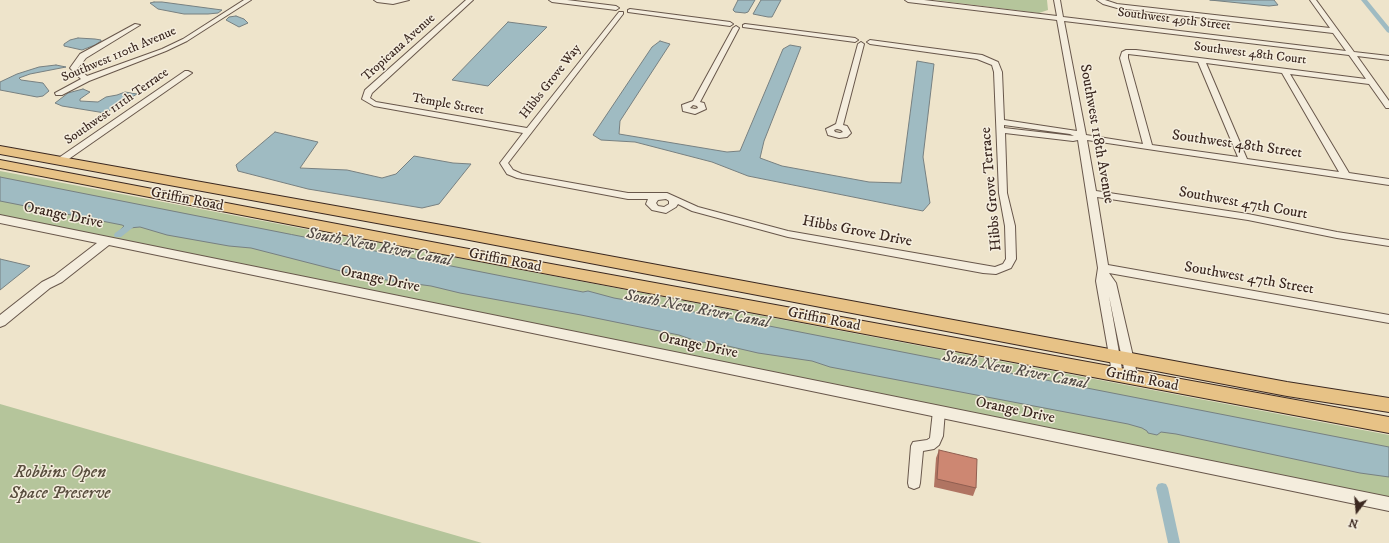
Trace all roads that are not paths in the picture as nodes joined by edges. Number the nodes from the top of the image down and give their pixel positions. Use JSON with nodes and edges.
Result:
{"nodes":[{"id":1,"x":248,"y":0,"type":"edge"},
{"id":2,"x":377,"y":0,"type":"edge"},
{"id":3,"x":406,"y":0,"type":"edge"},
{"id":4,"x":470,"y":0,"type":"edge"},
{"id":5,"x":552,"y":0,"type":"edge"},
{"id":6,"x":908,"y":0,"type":"edge"},
{"id":7,"x":1057,"y":0,"type":"edge"},
{"id":8,"x":1313,"y":0,"type":"edge"},
{"id":9,"x":1102,"y":1,"type":"edge"},
{"id":10,"x":618,"y":11,"type":"junction"},
{"id":11,"x":1060,"y":18,"type":"junction"},
{"id":12,"x":137,"y":25,"type":"dead end"},
{"id":13,"x":733,"y":26,"type":"junction"},
{"id":14,"x":1335,"y":31,"type":"junction"},
{"id":15,"x":858,"y":42,"type":"junction"},
{"id":16,"x":1350,"y":53,"type":"junction"},
{"id":17,"x":1389,"y":58,"type":"edge"},
{"id":18,"x":1201,"y":60,"type":"junction"},
{"id":19,"x":1285,"y":71,"type":"junction"},
{"id":20,"x":188,"y":73,"type":"dead end"},
{"id":21,"x":86,"y":79,"type":"junction"},
{"id":22,"x":1371,"y":82,"type":"junction"},
{"id":23,"x":59,"y":93,"type":"dead end"},
{"id":24,"x":366,"y":99,"type":"joint"},
{"id":25,"x":696,"y":103,"type":"dead end"},
{"id":26,"x":1389,"y":106,"type":"edge"},
{"id":27,"x":839,"y":126,"type":"dead end"},
{"id":28,"x":1000,"y":126,"type":"junction"},
{"id":29,"x":528,"y":131,"type":"junction"},
{"id":30,"x":1081,"y":136,"type":"junction"},
{"id":31,"x":1148,"y":146,"type":"junction"},
{"id":32,"x":0,"y":150,"type":"edge"},
{"id":33,"x":1244,"y":160,"type":"junction"},
{"id":34,"x":60,"y":161,"type":"junction"},
{"id":35,"x":0,"y":164,"type":"edge"},
{"id":36,"x":1346,"y":176,"type":"junction"},
{"id":37,"x":176,"y":182,"type":"junction"},
{"id":38,"x":1389,"y":182,"type":"edge"},
{"id":39,"x":201,"y":187,"type":"junction"},
{"id":40,"x":152,"y":193,"type":"junction"},
{"id":41,"x":1092,"y":193,"type":"junction"},
{"id":42,"x":628,"y":196,"type":"junction"},
{"id":43,"x":658,"y":196,"type":"junction"},
{"id":44,"x":173,"y":197,"type":"junction"},
{"id":45,"x":672,"y":198,"type":"junction"},
{"id":46,"x":653,"y":207,"type":"junction"},
{"id":47,"x":666,"y":210,"type":"junction"},
{"id":48,"x":706,"y":212,"type":"junction"},
{"id":49,"x":0,"y":219,"type":"edge"},
{"id":50,"x":101,"y":241,"type":"junction"},
{"id":51,"x":1389,"y":244,"type":"edge"},
{"id":52,"x":1004,"y":268,"type":"joint"},
{"id":53,"x":1103,"y":270,"type":"junction"},
{"id":54,"x":1389,"y":319,"type":"edge"},
{"id":55,"x":0,"y":322,"type":"edge"},
{"id":56,"x":1122,"y":357,"type":"junction"},
{"id":57,"x":1125,"y":376,"type":"junction"},
{"id":58,"x":1389,"y":406,"type":"edge"},
{"id":59,"x":939,"y":411,"type":"junction"},
{"id":60,"x":1389,"y":425,"type":"edge"},
{"id":61,"x":914,"y":483,"type":"dead end"},
{"id":62,"x":1389,"y":504,"type":"edge"}],
"edges":[{"from":1,"to":21,"type":"street","name":"Southwest 110th Avenue"},
{"from":2,"to":3,"type":"street"},
{"from":4,"to":24,"type":"street","name":"Tropicana Avenue"},
{"from":5,"to":10,"type":"street"},
{"from":6,"to":11,"type":"street","name":"Southwest 49th Street"},
{"from":7,"to":11,"type":"street","name":"Southwest 118th Avenue"},
{"from":8,"to":14,"type":"street"},
{"from":9,"to":14,"type":"street"},
{"from":10,"to":13,"type":"street"},
{"from":10,"to":29,"type":"street","name":"Hibbs Grove Way"},
{"from":11,"to":16,"type":"street","name":"Southwest 49th Street"},
{"from":11,"to":30,"type":"street","name":"Southwest 118th Avenue"},
{"from":12,"to":21,"type":"street"},
{"from":13,"to":15,"type":"street"},
{"from":13,"to":25,"type":"street"},
{"from":14,"to":16,"type":"street"},
{"from":15,"to":27,"type":"street"},
{"from":15,"to":28,"type":"street","name":"Hibbs Grove Terrace"},
{"from":16,"to":17,"type":"street","name":"Southwest 49th Street"},
{"from":16,"to":22,"type":"street"},
{"from":18,"to":19,"type":"street","name":"Southwest 48th Court"},
{"from":18,"to":31,"type":"street","name":"Southwest 48th Court"},
{"from":18,"to":33,"type":"street"},
{"from":19,"to":22,"type":"street","name":"Southwest 48th Court"},
{"from":19,"to":36,"type":"street"},
{"from":20,"to":34,"type":"street","name":"Southwest 111th Terrace"},
{"from":21,"to":23,"type":"street","name":"Southwest 110th Avenue"},
{"from":22,"to":26,"type":"street"},
{"from":24,"to":29,"type":"street","name":"Temple Street"},
{"from":28,"to":30,"type":"street","name":"Southwest 48th Street"},
{"from":28,"to":52,"type":"street","name":"Hibbs Grove Terrace"},
{"from":29,"to":42,"type":"street","name":"Hibbs Grove Way"},
{"from":30,"to":31,"type":"street","name":"Southwest 48th Street"},
{"from":30,"to":41,"type":"street","name":"Southwest 118th Avenue"},
{"from":31,"to":33,"type":"street","name":"Southwest 48th Street"},
{"from":32,"to":34,"type":"main road","name":"Griffin Road"},
{"from":33,"to":36,"type":"street","name":"Southwest 48th Street"},
{"from":34,"to":37,"type":"main road","name":"Griffin Road"},
{"from":35,"to":40,"type":"main road","name":"Griffin Road"},
{"from":36,"to":38,"type":"street","name":"Southwest 48th Street"},
{"from":37,"to":39,"type":"main road","name":"Griffin Road"},
{"from":37,"to":40,"type":"main road"},
{"from":39,"to":44,"type":"main road"},
{"from":39,"to":56,"type":"main road","name":"Griffin Road"},
{"from":40,"to":44,"type":"main road","name":"Griffin Road"},
{"from":41,"to":51,"type":"street","name":"Southwest 47th Court"},
{"from":41,"to":53,"type":"street","name":"Southwest 118th Avenue"},
{"from":42,"to":43,"type":"street"},
{"from":42,"to":46,"type":"street"},
{"from":43,"to":45,"type":"street"},
{"from":43,"to":46,"type":"street"},
{"from":44,"to":57,"type":"main road","name":"Griffin Road"},
{"from":45,"to":47,"type":"street"},
{"from":45,"to":48,"type":"street","name":"Hibbs Grove Drive"},
{"from":46,"to":47,"type":"street"},
{"from":47,"to":48,"type":"street","name":"Hibbs Grove Drive"},
{"from":48,"to":52,"type":"street","name":"Hibbs Grove Drive"},
{"from":49,"to":50,"type":"street","name":"Orange Drive"},
{"from":50,"to":55,"type":"street"},
{"from":50,"to":59,"type":"street","name":"Orange Drive"},
{"from":53,"to":54,"type":"street","name":"Southwest 47th Street"},
{"from":53,"to":56,"type":"street","name":"Southwest 118th Avenue"},
{"from":53,"to":56,"type":"street","name":"Southwest 118th Avenue"},
{"from":56,"to":57,"type":"street","name":"Southwest 118th Avenue"},
{"from":56,"to":58,"type":"main road","name":"Griffin Road"},
{"from":57,"to":60,"type":"main road","name":"Griffin Road"},
{"from":59,"to":61,"type":"street"},
{"from":59,"to":62,"type":"street","name":"Orange Drive"}]}
